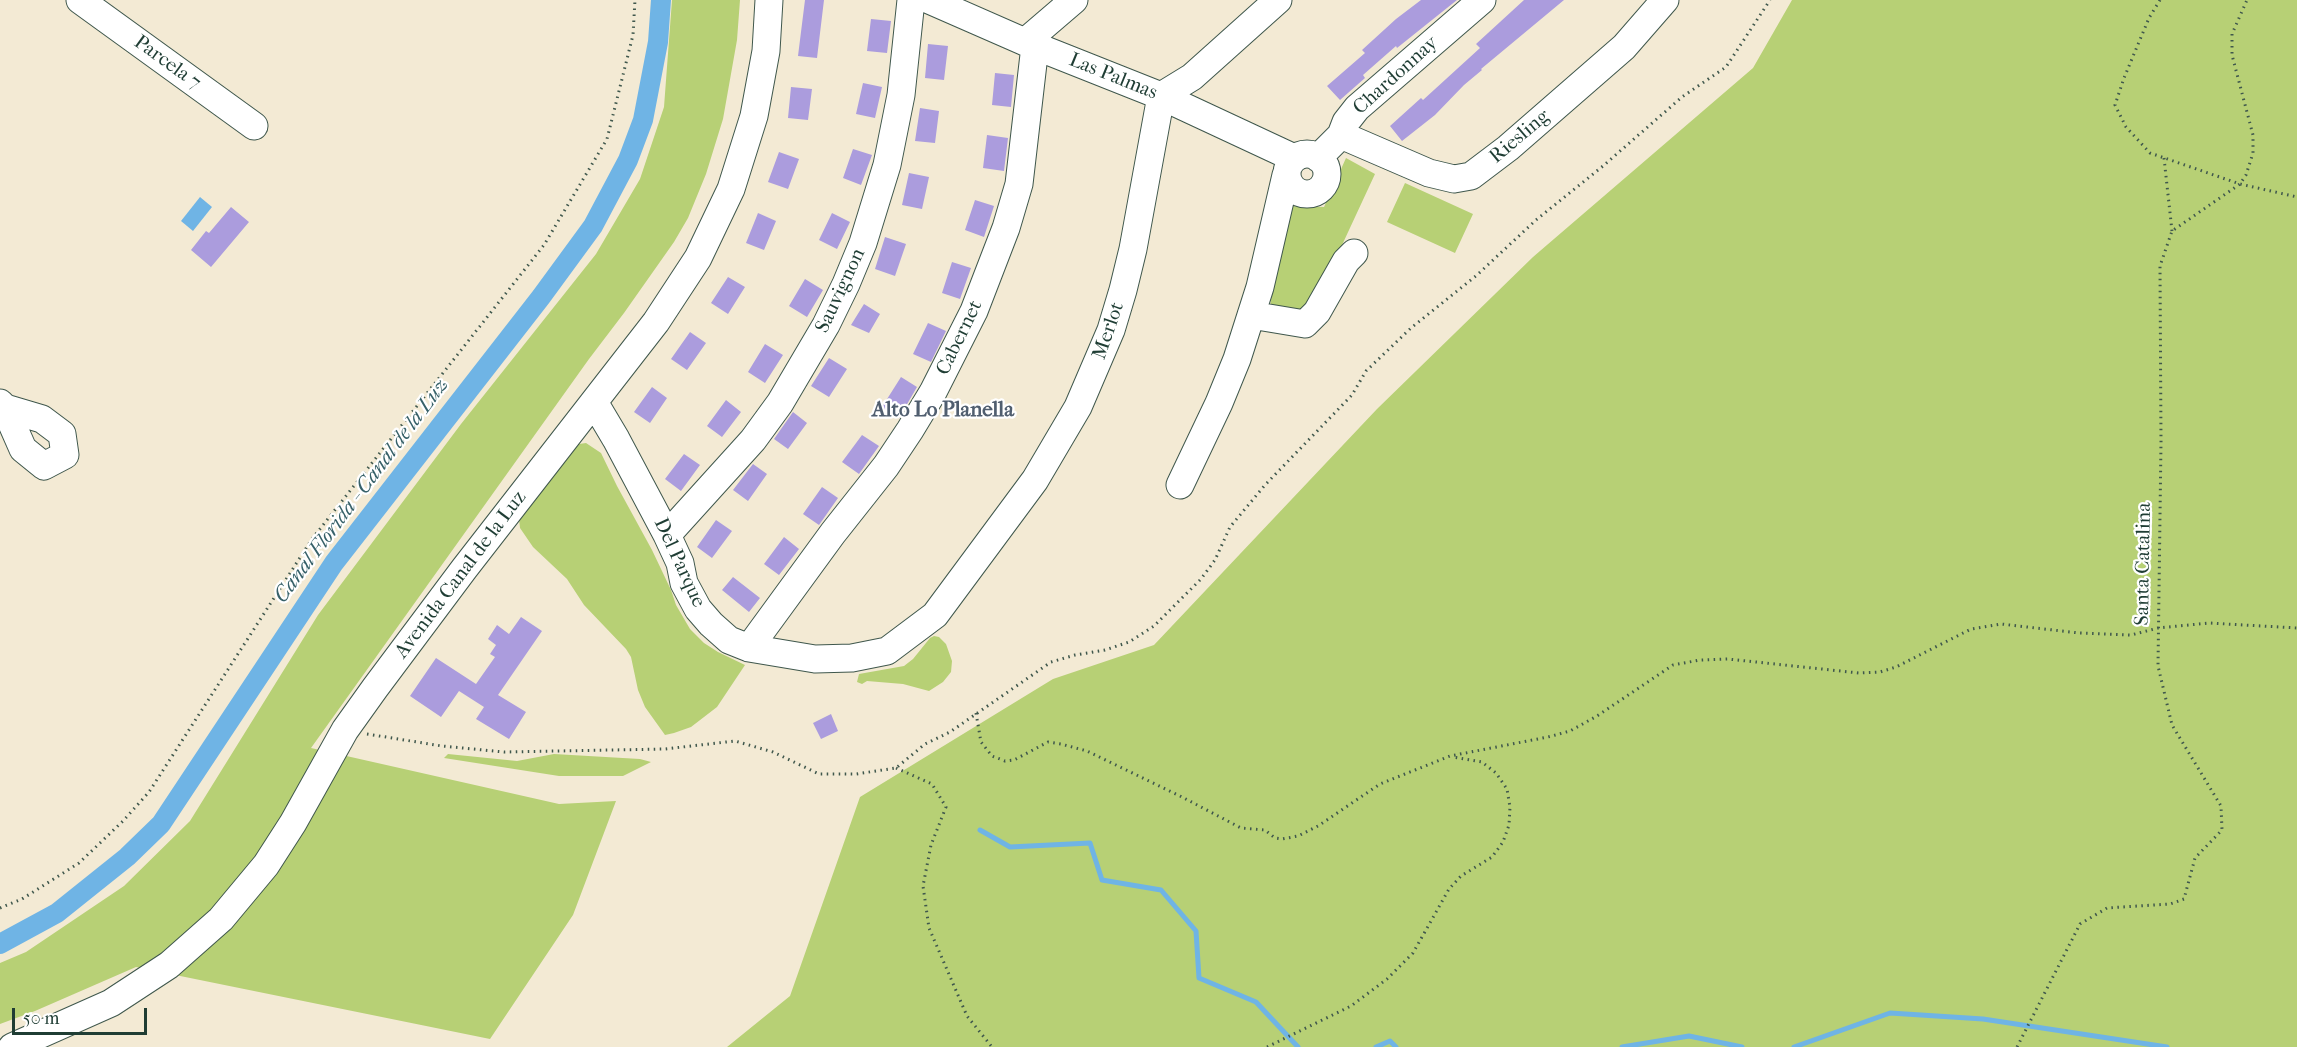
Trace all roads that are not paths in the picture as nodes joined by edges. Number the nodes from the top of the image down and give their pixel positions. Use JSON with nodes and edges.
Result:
{"nodes":[{"id":1,"x":80,"y":0,"type":"edge"},
{"id":2,"x":769,"y":0,"type":"edge"},
{"id":3,"x":911,"y":0,"type":"edge"},
{"id":4,"x":929,"y":0,"type":"edge"},
{"id":5,"x":1074,"y":0,"type":"edge"},
{"id":6,"x":1278,"y":0,"type":"edge"},
{"id":7,"x":1482,"y":0,"type":"edge"},
{"id":8,"x":1653,"y":5,"type":"edge"},
{"id":9,"x":1030,"y":44,"type":"junction"},
{"id":10,"x":1161,"y":96,"type":"junction"},
{"id":11,"x":254,"y":126,"type":"dead end"},
{"id":12,"x":1341,"y":135,"type":"junction"},
{"id":13,"x":1299,"y":164,"type":"junction"},
{"id":14,"x":1354,"y":253,"type":"dead end"},
{"id":15,"x":1251,"y":315,"type":"junction"},
{"id":16,"x":594,"y":402,"type":"junction"},
{"id":17,"x":1180,"y":485,"type":"dead end"},
{"id":18,"x":667,"y":535,"type":"junction"},
{"id":19,"x":748,"y":648,"type":"junction"},
{"id":20,"x":887,"y":651,"type":"joint"},
{"id":21,"x":12,"y":1047,"type":"edge"}],
"edges":[{"from":1,"to":11,"type":"street","name":"Parcela 7"},
{"from":2,"to":16,"type":"street","name":"Avenida Canal de la Luz"},
{"from":3,"to":18,"type":"street","name":"Sauvignon"},
{"from":4,"to":9,"type":"street","name":"Las Palmas"},
{"from":5,"to":9,"type":"street"},
{"from":6,"to":10,"type":"street"},
{"from":7,"to":12,"type":"street","name":"Chardonnay"},
{"from":8,"to":12,"type":"street","name":"Riesling"},
{"from":9,"to":10,"type":"street","name":"Las Palmas"},
{"from":9,"to":19,"type":"street","name":"Cabernet"},
{"from":10,"to":13,"type":"street","name":"Las Palmas"},
{"from":10,"to":20,"type":"street","name":"Merlot"},
{"from":12,"to":13,"type":"street","name":"Chardonnay"},
{"from":13,"to":15,"type":"street"},
{"from":14,"to":15,"type":"street"},
{"from":15,"to":17,"type":"street"},
{"from":16,"to":18,"type":"street","name":"Del Parque"},
{"from":16,"to":21,"type":"street","name":"Avenida Canal de la Luz"},
{"from":18,"to":19,"type":"street","name":"Del Parque"},
{"from":19,"to":20,"type":"street","name":"Del Parque"}]}
